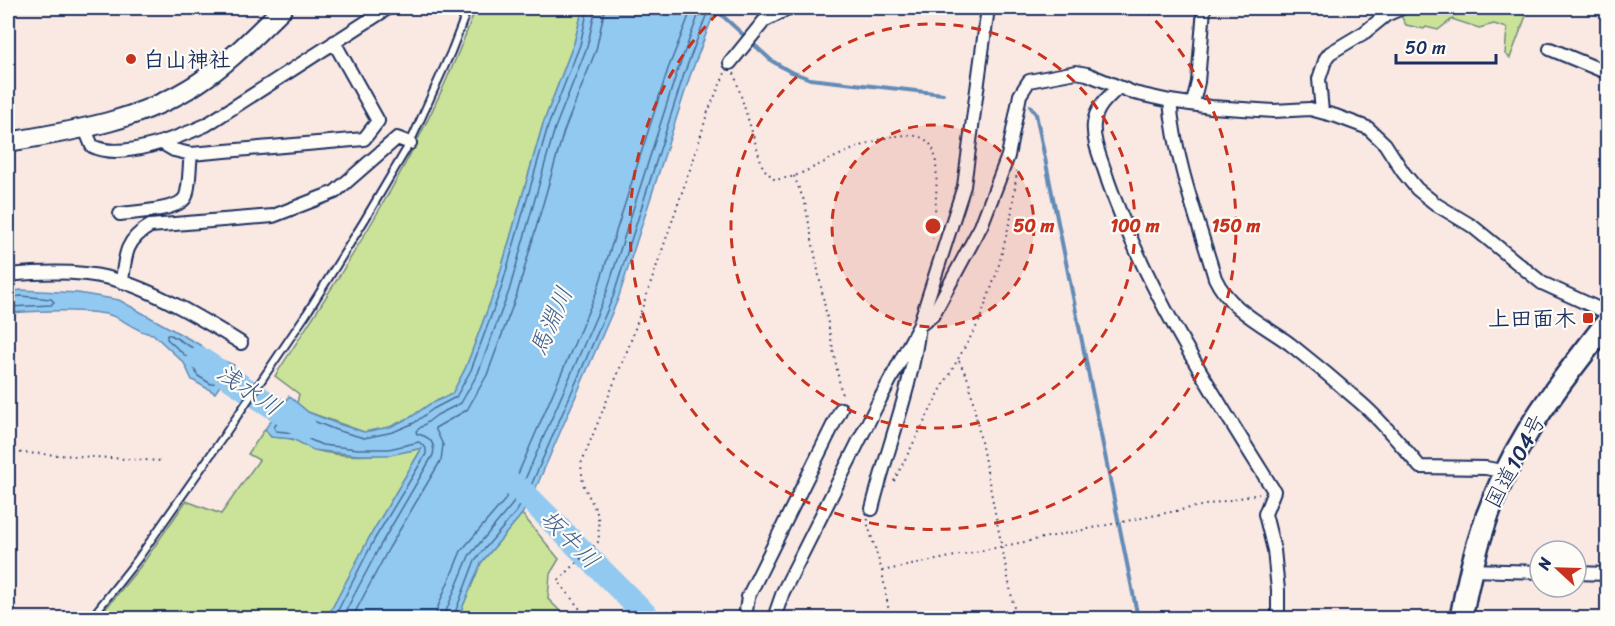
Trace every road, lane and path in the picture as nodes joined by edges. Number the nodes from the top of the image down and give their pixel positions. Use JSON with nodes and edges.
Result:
{"nodes":[{"id":1,"x":387,"y":8,"type":"edge"},
{"id":2,"x":468,"y":8,"type":"edge"},
{"id":3,"x":789,"y":8,"type":"edge"},
{"id":4,"x":988,"y":8,"type":"edge"},
{"id":5,"x":1204,"y":8,"type":"edge"},
{"id":6,"x":1402,"y":8,"type":"edge"},
{"id":7,"x":277,"y":10,"type":"edge"},
{"id":8,"x":334,"y":42,"type":"junction"},
{"id":9,"x":1550,"y":49,"type":"dead end"},
{"id":10,"x":730,"y":63,"type":"junction"},
{"id":11,"x":1608,"y":73,"type":"edge"},
{"id":12,"x":1119,"y":87,"type":"junction"},
{"id":13,"x":1170,"y":101,"type":"junction"},
{"id":14,"x":1193,"y":103,"type":"junction"},
{"id":15,"x":1322,"y":112,"type":"junction"},
{"id":16,"x":85,"y":129,"type":"junction"},
{"id":17,"x":8,"y":142,"type":"edge"},
{"id":18,"x":162,"y":143,"type":"junction"},
{"id":19,"x":410,"y":143,"type":"junction"},
{"id":20,"x":191,"y":154,"type":"junction"},
{"id":21,"x":1018,"y":168,"type":"dead end"},
{"id":22,"x":794,"y":176,"type":"junction"},
{"id":23,"x":120,"y":214,"type":"dead end"},
{"id":24,"x":933,"y":239,"type":"dead end"},
{"id":25,"x":8,"y":275,"type":"edge"},
{"id":26,"x":122,"y":282,"type":"junction"},
{"id":27,"x":1608,"y":312,"type":"edge"},
{"id":28,"x":1608,"y":321,"type":"edge"},
{"id":29,"x":920,"y":326,"type":"junction"},
{"id":30,"x":241,"y":343,"type":"dead end"},
{"id":31,"x":959,"y":361,"type":"junction"},
{"id":32,"x":841,"y":409,"type":"joint"},
{"id":33,"x":8,"y":452,"type":"edge"},
{"id":34,"x":162,"y":461,"type":"dead end"},
{"id":35,"x":1506,"y":472,"type":"junction"},
{"id":36,"x":891,"y":487,"type":"dead end"},
{"id":37,"x":1274,"y":491,"type":"junction"},
{"id":38,"x":872,"y":509,"type":"joint"},
{"id":39,"x":1002,"y":548,"type":"junction"},
{"id":40,"x":1470,"y":570,"type":"junction"},
{"id":41,"x":882,"y":571,"type":"junction"},
{"id":42,"x":1528,"y":572,"type":"edge"},
{"id":43,"x":1588,"y":573,"type":"edge"},
{"id":44,"x":1608,"y":574,"type":"edge"},
{"id":45,"x":90,"y":618,"type":"edge"},
{"id":46,"x":587,"y":618,"type":"edge"},
{"id":47,"x":745,"y":618,"type":"edge"},
{"id":48,"x":774,"y":618,"type":"edge"},
{"id":49,"x":890,"y":618,"type":"edge"},
{"id":50,"x":1016,"y":618,"type":"edge"},
{"id":51,"x":1278,"y":618,"type":"edge"},
{"id":52,"x":1461,"y":618,"type":"edge"}],
"edges":[{"from":1,"to":8,"type":"street"},
{"from":2,"to":19,"type":"lane"},
{"from":3,"to":10,"type":"street"},
{"from":4,"to":29,"type":"street"},
{"from":5,"to":14,"type":"street"},
{"from":6,"to":15,"type":"street"},
{"from":7,"to":16,"type":"main road"},
{"from":8,"to":18,"type":"street"},
{"from":8,"to":20,"type":"street"},
{"from":9,"to":11,"type":"street"},
{"from":10,"to":22,"type":"path"},
{"from":10,"to":46,"type":"path"},
{"from":12,"to":13,"type":"street"},
{"from":12,"to":29,"type":"street"},
{"from":12,"to":37,"type":"street"},
{"from":13,"to":14,"type":"street"},
{"from":13,"to":35,"type":"street"},
{"from":14,"to":15,"type":"street"},
{"from":15,"to":27,"type":"street"},
{"from":16,"to":17,"type":"main road"},
{"from":16,"to":18,"type":"street"},
{"from":18,"to":20,"type":"street"},
{"from":19,"to":26,"type":"street"},
{"from":19,"to":45,"type":"lane"},
{"from":20,"to":23,"type":"street"},
{"from":21,"to":31,"type":"path"},
{"from":22,"to":24,"type":"path"},
{"from":22,"to":32,"type":"path"},
{"from":25,"to":26,"type":"street"},
{"from":26,"to":30,"type":"street"},
{"from":28,"to":35,"type":"highway","name":"国道104号"},
{"from":29,"to":38,"type":"street"},
{"from":29,"to":48,"type":"street"},
{"from":31,"to":36,"type":"path"},
{"from":31,"to":39,"type":"path"},
{"from":32,"to":47,"type":"street"},
{"from":33,"to":34,"type":"path"},
{"from":35,"to":40,"type":"highway","name":"国道104号"},
{"from":37,"to":39,"type":"path"},
{"from":37,"to":51,"type":"street"},
{"from":38,"to":41,"type":"path"},
{"from":39,"to":41,"type":"path"},
{"from":39,"to":50,"type":"path"},
{"from":40,"to":42,"type":"street"},
{"from":40,"to":52,"type":"highway","name":"国道104号"},
{"from":41,"to":49,"type":"path"},
{"from":43,"to":44,"type":"street"}]}
